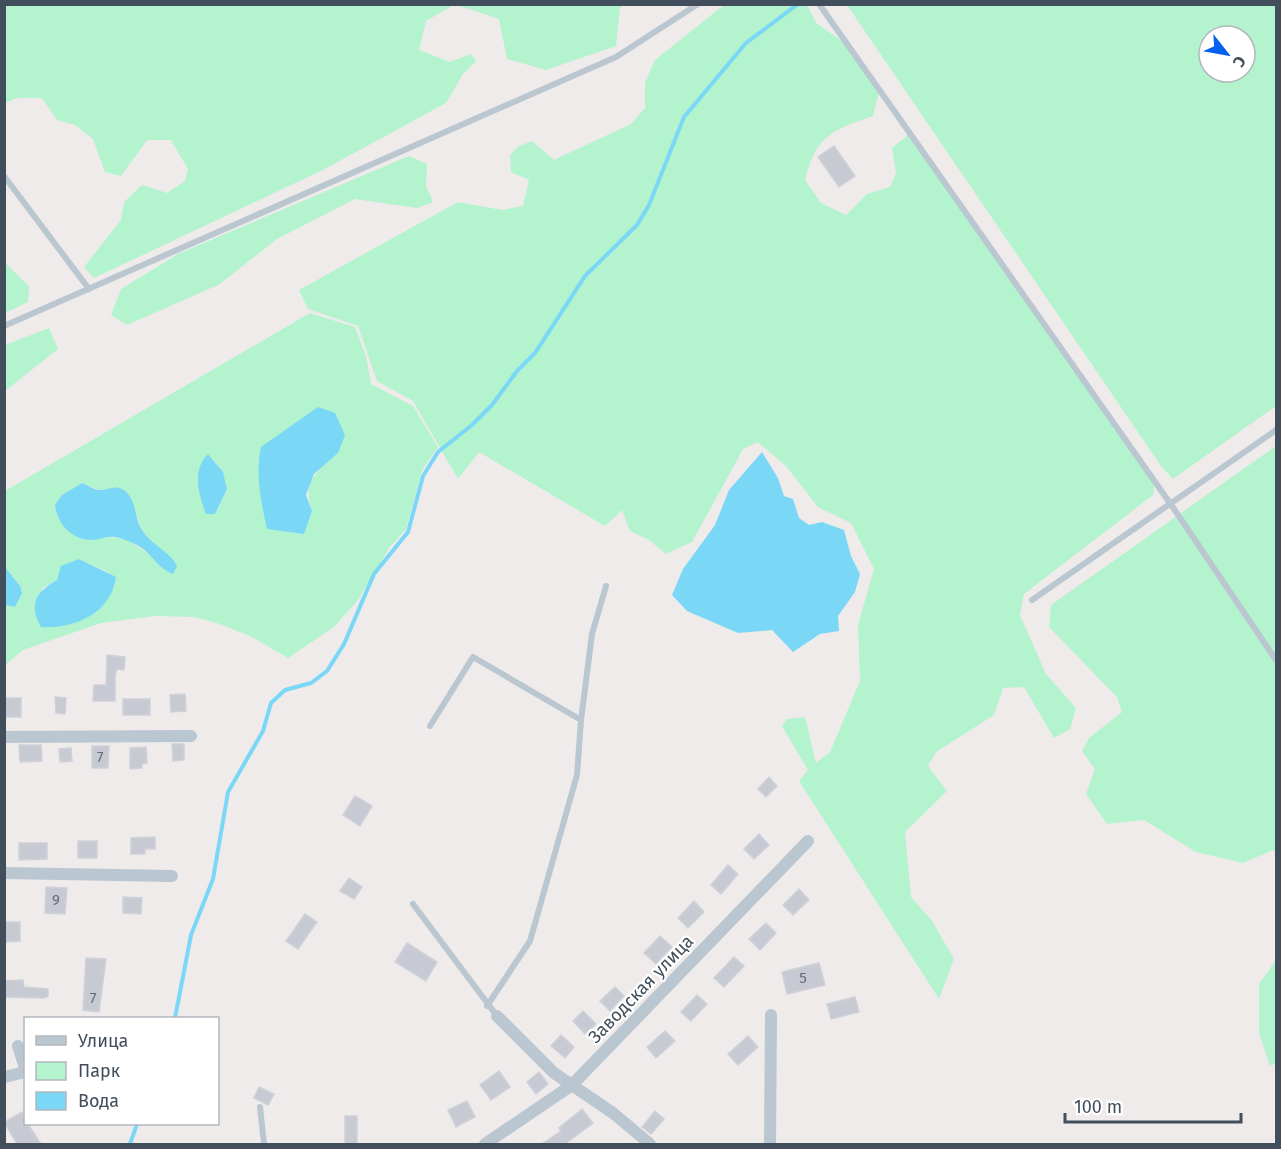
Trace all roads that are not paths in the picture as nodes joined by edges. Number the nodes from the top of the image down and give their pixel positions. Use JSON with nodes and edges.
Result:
{"nodes":[{"id":1,"x":698,"y":4,"type":"edge"},
{"id":2,"x":819,"y":4,"type":"edge"},
{"id":3,"x":4,"y":176,"type":"edge"},
{"id":4,"x":89,"y":289,"type":"junction"},
{"id":5,"x":4,"y":326,"type":"edge"},
{"id":6,"x":1276,"y":430,"type":"edge"},
{"id":7,"x":1172,"y":506,"type":"junction"},
{"id":8,"x":606,"y":586,"type":"dead end"},
{"id":9,"x":1032,"y":600,"type":"dead end"},
{"id":10,"x":1276,"y":660,"type":"edge"},
{"id":11,"x":581,"y":720,"type":"junction"},
{"id":12,"x":430,"y":726,"type":"dead end"},
{"id":13,"x":191,"y":736,"type":"dead end"},
{"id":14,"x":4,"y":737,"type":"edge"},
{"id":15,"x":808,"y":841,"type":"dead end"},
{"id":16,"x":4,"y":873,"type":"edge"},
{"id":17,"x":172,"y":876,"type":"dead end"},
{"id":18,"x":413,"y":904,"type":"dead end"},
{"id":19,"x":487,"y":1006,"type":"junction"},
{"id":20,"x":771,"y":1015,"type":"dead end"},
{"id":21,"x":497,"y":1016,"type":"joint"},
{"id":22,"x":18,"y":1046,"type":"dead end"},
{"id":23,"x":24,"y":1065,"type":"edge"},
{"id":24,"x":24,"y":1072,"type":"edge"},
{"id":25,"x":4,"y":1077,"type":"edge"},
{"id":26,"x":572,"y":1085,"type":"junction"},
{"id":27,"x":260,"y":1107,"type":"dead end"},
{"id":28,"x":264,"y":1144,"type":"edge"},
{"id":29,"x":485,"y":1144,"type":"edge"},
{"id":30,"x":650,"y":1144,"type":"edge"},
{"id":31,"x":770,"y":1144,"type":"edge"}],
"edges":[{"from":1,"to":4,"type":"lane"},
{"from":2,"to":7,"type":"lane"},
{"from":3,"to":4,"type":"lane"},
{"from":4,"to":5,"type":"lane"},
{"from":6,"to":7,"type":"lane"},
{"from":7,"to":9,"type":"lane"},
{"from":7,"to":10,"type":"lane"},
{"from":8,"to":11,"type":"lane"},
{"from":11,"to":12,"type":"lane"},
{"from":11,"to":19,"type":"lane"},
{"from":13,"to":14,"type":"street"},
{"from":15,"to":26,"type":"street","name":"Заводская улица"},
{"from":16,"to":17,"type":"street"},
{"from":18,"to":19,"type":"lane"},
{"from":19,"to":21,"type":"lane"},
{"from":20,"to":31,"type":"street"},
{"from":21,"to":26,"type":"street"},
{"from":22,"to":23,"type":"street"},
{"from":24,"to":25,"type":"street"},
{"from":26,"to":29,"type":"street","name":"Заводская улица"},
{"from":26,"to":30,"type":"street"},
{"from":27,"to":28,"type":"lane"}]}
